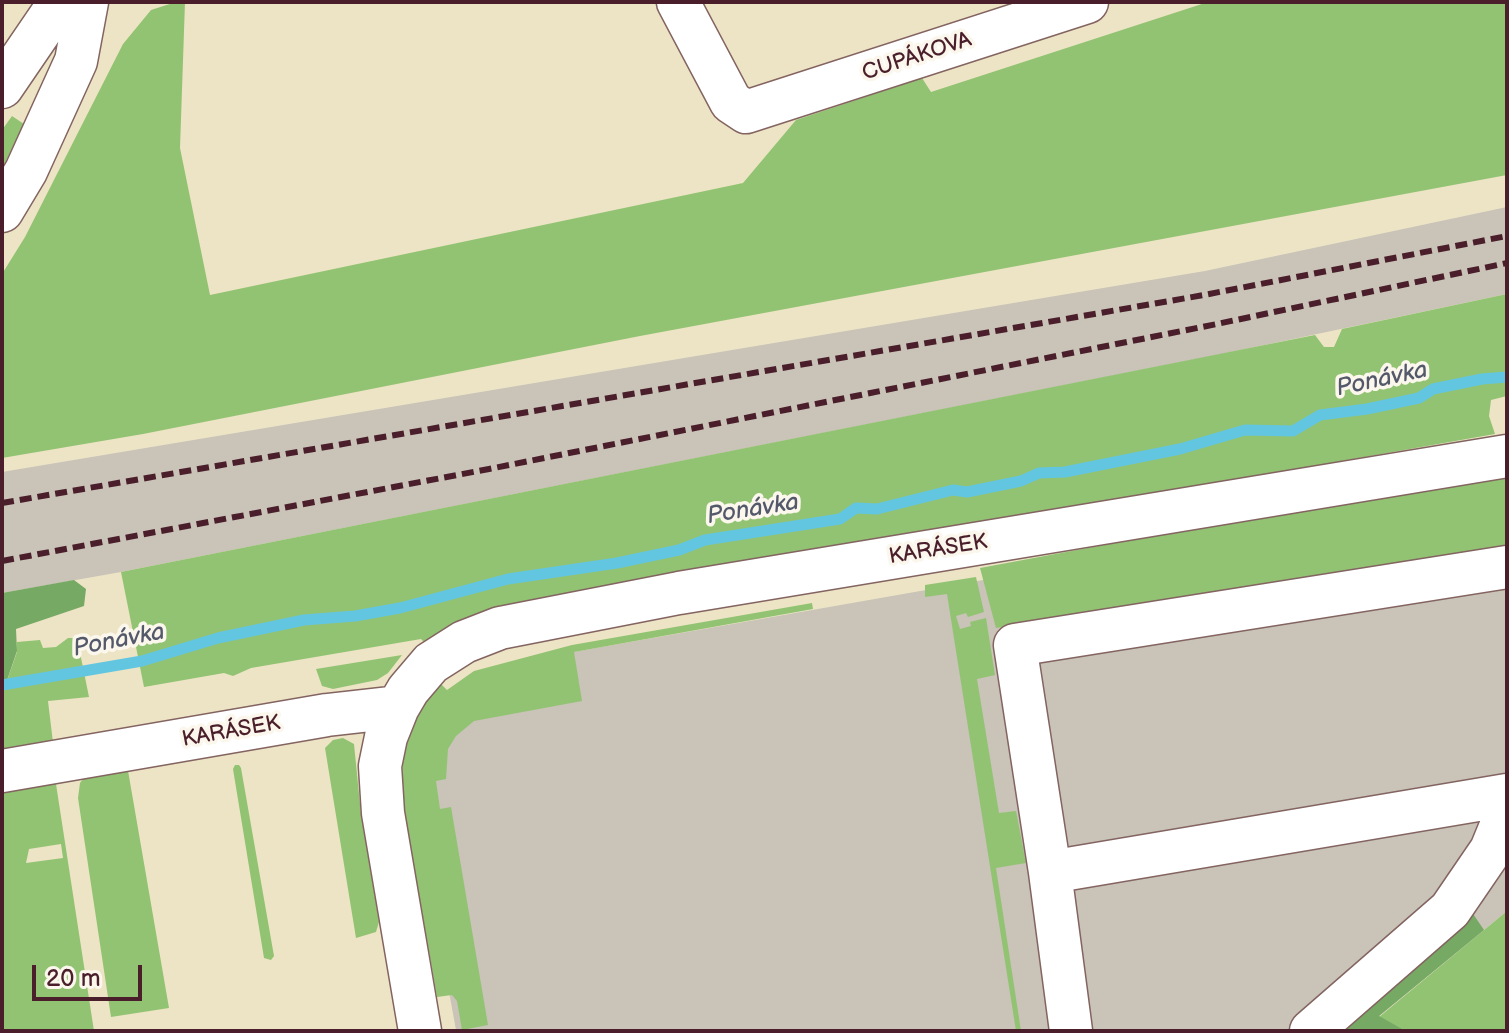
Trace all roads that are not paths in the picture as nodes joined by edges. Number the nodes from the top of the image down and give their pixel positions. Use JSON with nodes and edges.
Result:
{"nodes":[{"id":1,"x":60,"y":2,"type":"edge"},
{"id":2,"x":87,"y":2,"type":"edge"},
{"id":3,"x":678,"y":2,"type":"edge"},
{"id":4,"x":1087,"y":2,"type":"edge"},
{"id":5,"x":2,"y":87,"type":"edge"},
{"id":6,"x":2,"y":211,"type":"edge"},
{"id":7,"x":1507,"y":456,"type":"edge"},
{"id":8,"x":1507,"y":567,"type":"edge"},
{"id":9,"x":398,"y":707,"type":"junction"},
{"id":10,"x":2,"y":771,"type":"edge"},
{"id":11,"x":1507,"y":795,"type":"edge"},
{"id":12,"x":1507,"y":811,"type":"edge"},
{"id":13,"x":1050,"y":872,"type":"junction"},
{"id":14,"x":420,"y":1031,"type":"edge"},
{"id":15,"x":1071,"y":1031,"type":"edge"},
{"id":16,"x":1311,"y":1031,"type":"edge"}],
"edges":[{"from":1,"to":5,"type":"street"},
{"from":2,"to":6,"type":"street"},
{"from":3,"to":4,"type":"street","name":"CUPÁKOVA"},
{"from":7,"to":9,"type":"street","name":"KARÁSEK"},
{"from":8,"to":13,"type":"street"},
{"from":9,"to":10,"type":"street","name":"KARÁSEK"},
{"from":9,"to":14,"type":"street","name":"KARÁSEK"},
{"from":11,"to":13,"type":"street"},
{"from":12,"to":16,"type":"street"},
{"from":13,"to":15,"type":"street"}]}
